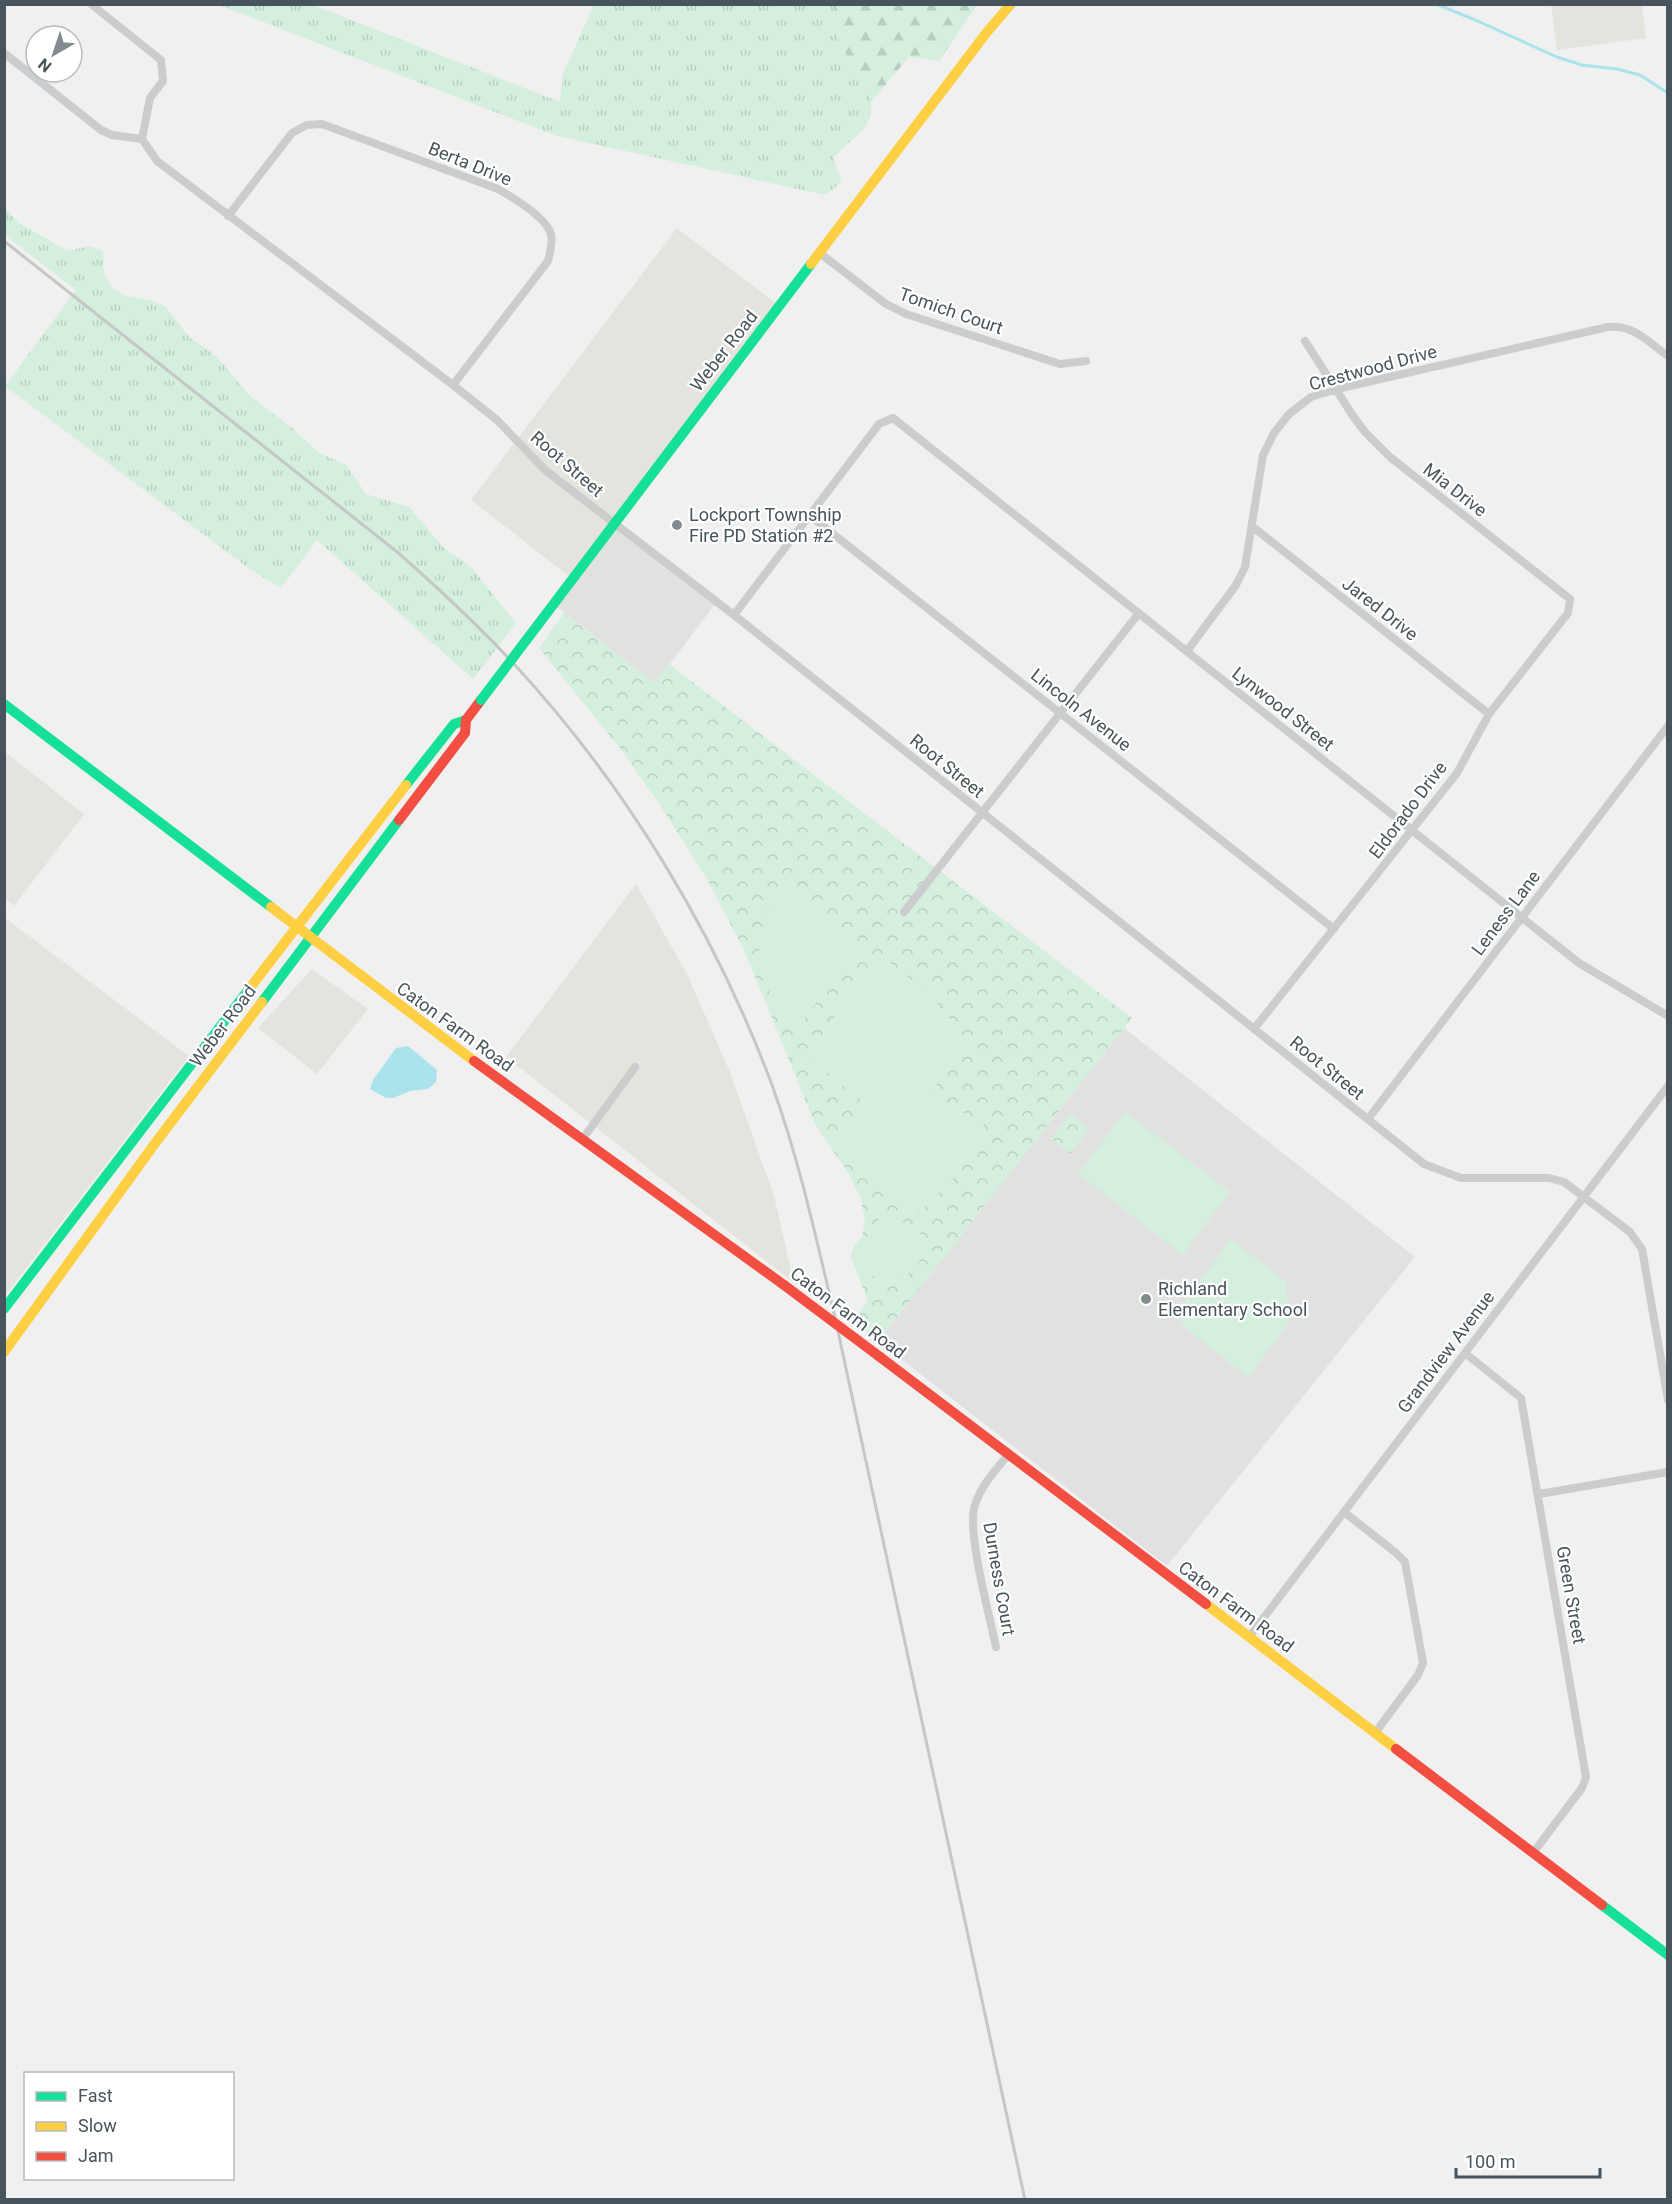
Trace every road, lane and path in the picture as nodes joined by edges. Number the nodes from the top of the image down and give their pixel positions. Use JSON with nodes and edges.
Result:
{"nodes":[{"id":1,"x":91,"y":4,"type":"edge"},
{"id":2,"x":1011,"y":4,"type":"edge"},
{"id":3,"x":4,"y":54,"type":"edge"},
{"id":4,"x":142,"y":139,"type":"junction"},
{"id":5,"x":228,"y":216,"type":"junction"},
{"id":6,"x":820,"y":254,"type":"junction"},
{"id":7,"x":1305,"y":341,"type":"dead end"},
{"id":8,"x":1668,"y":356,"type":"edge"},
{"id":9,"x":1086,"y":361,"type":"dead end"},
{"id":10,"x":453,"y":385,"type":"junction"},
{"id":11,"x":1337,"y":389,"type":"junction"},
{"id":12,"x":809,"y":515,"type":"junction"},
{"id":13,"x":614,"y":522,"type":"junction"},
{"id":14,"x":1253,"y":527,"type":"junction"},
{"id":15,"x":1570,"y":599,"type":"joint"},
{"id":16,"x":1138,"y":613,"type":"junction"},
{"id":17,"x":734,"y":615,"type":"junction"},
{"id":18,"x":1187,"y":651,"type":"junction"},
{"id":19,"x":4,"y":704,"type":"edge"},
{"id":20,"x":1060,"y":713,"type":"junction"},
{"id":21,"x":1489,"y":714,"type":"junction"},
{"id":22,"x":466,"y":720,"type":"junction"},
{"id":23,"x":1668,"y":726,"type":"edge"},
{"id":24,"x":981,"y":813,"type":"junction"},
{"id":25,"x":1413,"y":831,"type":"junction"},
{"id":26,"x":904,"y":912,"type":"dead end"},
{"id":27,"x":1522,"y":917,"type":"junction"},
{"id":28,"x":296,"y":927,"type":"junction"},
{"id":29,"x":1334,"y":929,"type":"junction"},
{"id":30,"x":310,"y":938,"type":"junction"},
{"id":31,"x":1668,"y":1016,"type":"edge"},
{"id":32,"x":1254,"y":1029,"type":"junction"},
{"id":33,"x":635,"y":1067,"type":"dead end"},
{"id":34,"x":1668,"y":1086,"type":"edge"},
{"id":35,"x":1368,"y":1119,"type":"junction"},
{"id":36,"x":582,"y":1140,"type":"junction"},
{"id":37,"x":1583,"y":1197,"type":"junction"},
{"id":38,"x":4,"y":1310,"type":"edge"},
{"id":39,"x":4,"y":1352,"type":"edge"},
{"id":40,"x":1464,"y":1353,"type":"junction"},
{"id":41,"x":1668,"y":1400,"type":"edge"},
{"id":42,"x":1008,"y":1455,"type":"junction"},
{"id":43,"x":1668,"y":1472,"type":"edge"},
{"id":44,"x":1539,"y":1494,"type":"junction"},
{"id":45,"x":1344,"y":1512,"type":"junction"},
{"id":46,"x":1249,"y":1637,"type":"junction"},
{"id":47,"x":996,"y":1647,"type":"dead end"},
{"id":48,"x":1375,"y":1733,"type":"junction"},
{"id":49,"x":1533,"y":1853,"type":"junction"},
{"id":50,"x":1668,"y":1955,"type":"edge"}],
"edges":[{"from":1,"to":4,"type":"street"},
{"from":2,"to":6,"type":"main road","name":"Weber Road"},
{"from":3,"to":4,"type":"street"},
{"from":4,"to":5,"type":"street","name":"Root Street"},
{"from":5,"to":10,"type":"street","name":"Root Street"},
{"from":5,"to":10,"type":"street","name":"Berta Drive"},
{"from":6,"to":9,"type":"street","name":"Tomich Court"},
{"from":6,"to":13,"type":"main road","name":"Weber Road"},
{"from":7,"to":11,"type":"street","name":"Mia Drive"},
{"from":8,"to":11,"type":"street","name":"Crestwood Drive"},
{"from":10,"to":13,"type":"street","name":"Root Street"},
{"from":11,"to":14,"type":"street","name":"Crestwood Drive"},
{"from":11,"to":15,"type":"street","name":"Mia Drive"},
{"from":12,"to":16,"type":"street","name":"Lynwood Street"},
{"from":12,"to":17,"type":"street"},
{"from":12,"to":20,"type":"street","name":"Lincoln Avenue"},
{"from":13,"to":17,"type":"street","name":"Root Street"},
{"from":13,"to":22,"type":"main road","name":"Weber Road","bridge":true},
{"from":14,"to":18,"type":"street","name":"Crestwood Drive"},
{"from":14,"to":21,"type":"street","name":"Jared Drive"},
{"from":15,"to":21,"type":"street","name":"Eldorado Drive"},
{"from":16,"to":18,"type":"street","name":"Lynwood Street"},
{"from":16,"to":20,"type":"street"},
{"from":17,"to":24,"type":"street","name":"Root Street"},
{"from":18,"to":25,"type":"street","name":"Lynwood Street"},
{"from":19,"to":28,"type":"main road","name":"Caton Farm Road"},
{"from":20,"to":24,"type":"street"},
{"from":20,"to":29,"type":"street","name":"Lincoln Avenue"},
{"from":21,"to":25,"type":"street","name":"Eldorado Drive"},
{"from":22,"to":28,"type":"main road","name":"Weber Road"},
{"from":22,"to":30,"type":"main road","name":"Weber Road"},
{"from":23,"to":27,"type":"street","name":"Leness Lane"},
{"from":24,"to":26,"type":"street"},
{"from":24,"to":32,"type":"street","name":"Root Street"},
{"from":25,"to":27,"type":"street","name":"Lynwood Street"},
{"from":25,"to":29,"type":"street","name":"Eldorado Drive"},
{"from":27,"to":31,"type":"street","name":"Lynwood Street"},
{"from":27,"to":35,"type":"street","name":"Leness Lane"},
{"from":28,"to":30,"type":"main road","name":"Caton Farm Road"},
{"from":28,"to":38,"type":"main road","name":"Weber Road"},
{"from":29,"to":32,"type":"street","name":"Eldorado Drive"},
{"from":30,"to":36,"type":"main road","name":"Caton Farm Road"},
{"from":30,"to":39,"type":"main road","name":"Weber Road"},
{"from":32,"to":35,"type":"street","name":"Root Street"},
{"from":33,"to":36,"type":"street"},
{"from":34,"to":37,"type":"street","name":"Grandview Avenue"},
{"from":35,"to":37,"type":"street","name":"Root Street"},
{"from":36,"to":42,"type":"main road","name":"Caton Farm Road","bridge":true},
{"from":37,"to":40,"type":"street","name":"Grandview Avenue"},
{"from":37,"to":41,"type":"street","name":"Root Street"},
{"from":40,"to":44,"type":"street","name":"Green Street"},
{"from":40,"to":45,"type":"street","name":"Grandview Avenue"},
{"from":42,"to":46,"type":"main road","name":"Caton Farm Road"},
{"from":42,"to":47,"type":"street","name":"Durness Court"},
{"from":43,"to":44,"type":"street"},
{"from":44,"to":49,"type":"street","name":"Green Street"},
{"from":45,"to":46,"type":"street","name":"Grandview Avenue"},
{"from":45,"to":48,"type":"street"},
{"from":46,"to":48,"type":"main road","name":"Caton Farm Road"},
{"from":48,"to":49,"type":"main road","name":"Caton Farm Road"},
{"from":49,"to":50,"type":"main road","name":"Caton Farm Road"}]}
